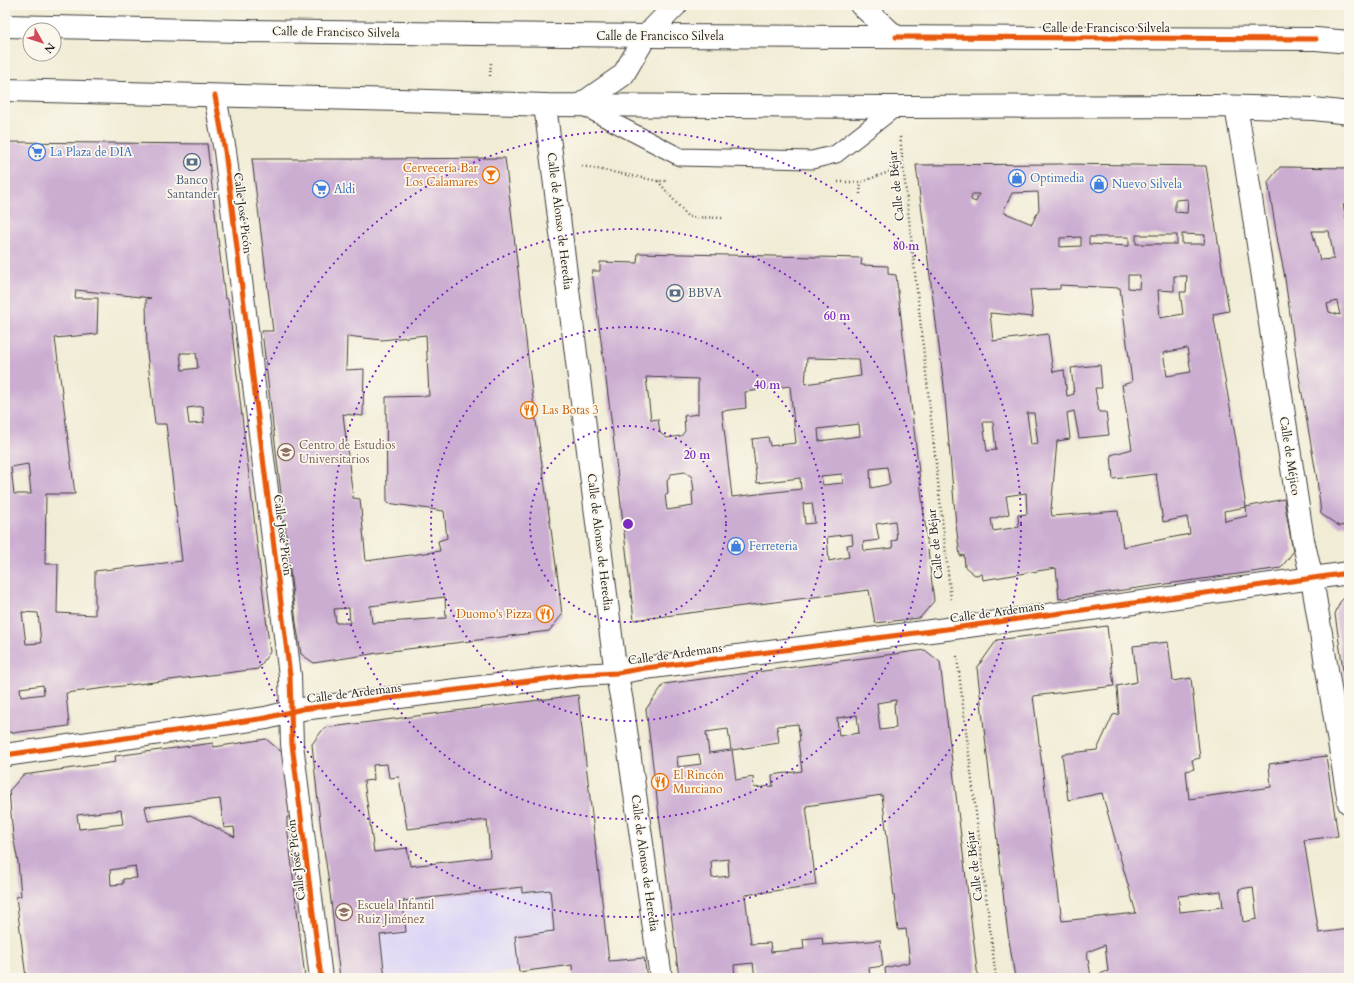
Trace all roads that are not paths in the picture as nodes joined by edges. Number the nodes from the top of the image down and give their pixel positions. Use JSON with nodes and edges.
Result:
{"nodes":[{"id":1,"x":676,"y":5,"type":"edge"},
{"id":2,"x":861,"y":5,"type":"edge"},
{"id":3,"x":5,"y":26,"type":"edge"},
{"id":4,"x":1349,"y":34,"type":"edge"},
{"id":5,"x":646,"y":36,"type":"junction"},
{"id":6,"x":896,"y":37,"type":"junction"},
{"id":7,"x":1316,"y":39,"type":"junction"},
{"id":8,"x":1349,"y":42,"type":"edge"},
{"id":9,"x":5,"y":90,"type":"edge"},
{"id":10,"x":215,"y":96,"type":"junction"},
{"id":11,"x":1349,"y":104,"type":"edge"},
{"id":12,"x":545,"y":105,"type":"junction"},
{"id":13,"x":580,"y":105,"type":"junction"},
{"id":14,"x":896,"y":107,"type":"junction"},
{"id":15,"x":1236,"y":108,"type":"junction"},
{"id":16,"x":1314,"y":109,"type":"junction"},
{"id":17,"x":1349,"y":113,"type":"edge"},
{"id":18,"x":1349,"y":573,"type":"edge"},
{"id":19,"x":1312,"y":579,"type":"junction"},
{"id":20,"x":617,"y":673,"type":"junction"},
{"id":21,"x":292,"y":712,"type":"junction"},
{"id":22,"x":5,"y":755,"type":"edge"},
{"id":23,"x":1349,"y":803,"type":"edge"},
{"id":24,"x":321,"y":978,"type":"edge"},
{"id":25,"x":661,"y":978,"type":"edge"}],
"edges":[{"from":1,"to":5,"type":"street"},
{"from":2,"to":6,"type":"street"},
{"from":3,"to":5,"type":"street","name":"Calle de Francisco Silvela"},
{"from":4,"to":7,"type":"street","name":"Calle de Francisco Silvela"},
{"from":5,"to":6,"type":"street","name":"Calle de Francisco Silvela"},
{"from":5,"to":13,"type":"street"},
{"from":6,"to":7,"type":"street","name":"Calle de Francisco Silvela"},
{"from":7,"to":8,"type":"street","name":"Calle de Francisco Silvela"},
{"from":9,"to":10,"type":"street"},
{"from":10,"to":12,"type":"street"},
{"from":10,"to":21,"type":"street","name":"Calle José Picón"},
{"from":11,"to":16,"type":"street"},
{"from":12,"to":13,"type":"street"},
{"from":12,"to":20,"type":"street","name":"Calle de Alonso de Heredia"},
{"from":13,"to":14,"type":"street"},
{"from":13,"to":14,"type":"lane"},
{"from":14,"to":15,"type":"street"},
{"from":15,"to":16,"type":"street"},
{"from":15,"to":19,"type":"street","name":"Calle de Méjico"},
{"from":16,"to":17,"type":"street"},
{"from":18,"to":19,"type":"street","name":"Calle de Ardemans"},
{"from":19,"to":20,"type":"street","name":"Calle de Ardemans"},
{"from":19,"to":23,"type":"street","name":"Calle de Méjico"},
{"from":20,"to":21,"type":"street","name":"Calle de Ardemans"},
{"from":20,"to":25,"type":"street","name":"Calle de Alonso de Heredia"},
{"from":21,"to":22,"type":"street","name":"Calle de Ardemans"},
{"from":21,"to":24,"type":"street","name":"Calle José Picón"}]}
